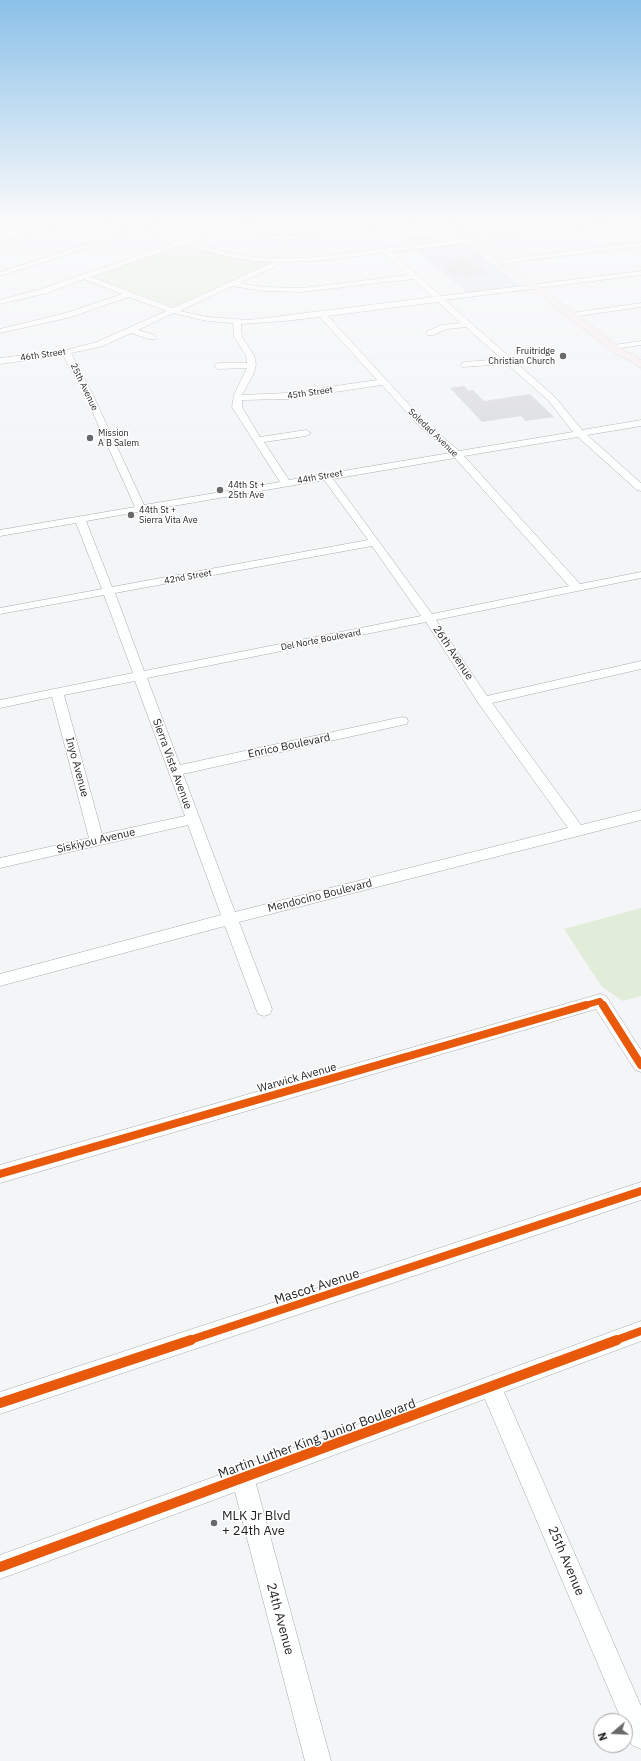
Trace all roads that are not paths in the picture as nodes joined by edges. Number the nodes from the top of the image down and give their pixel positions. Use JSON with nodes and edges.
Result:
{"nodes":[{"id":1,"x":99,"y":304,"type":"edge"},
{"id":2,"x":155,"y":304,"type":"edge"},
{"id":3,"x":188,"y":304,"type":"edge"},
{"id":4,"x":399,"y":304,"type":"edge"},
{"id":5,"x":445,"y":304,"type":"edge"},
{"id":6,"x":557,"y":304,"type":"edge"},
{"id":7,"x":641,"y":306,"type":"edge"},
{"id":8,"x":173,"y":311,"type":"junction"},
{"id":9,"x":322,"y":314,"type":"junction"},
{"id":10,"x":572,"y":315,"type":"junction"},
{"id":11,"x":237,"y":321,"type":"junction"},
{"id":12,"x":468,"y":324,"type":"junction"},
{"id":13,"x":130,"y":330,"type":"junction"},
{"id":14,"x":0,"y":331,"type":"edge"},
{"id":15,"x":430,"y":333,"type":"dead end"},
{"id":16,"x":152,"y":337,"type":"dead end"},
{"id":17,"x":641,"y":343,"type":"edge"},
{"id":18,"x":614,"y":347,"type":"junction"},
{"id":19,"x":66,"y":352,"type":"junction"},
{"id":20,"x":622,"y":354,"type":"junction"},
{"id":21,"x":0,"y":361,"type":"edge"},
{"id":22,"x":510,"y":361,"type":"junction"},
{"id":23,"x":252,"y":365,"type":"junction"},
{"id":24,"x":465,"y":365,"type":"dead end"},
{"id":25,"x":641,"y":365,"type":"edge"},
{"id":26,"x":218,"y":366,"type":"dead end"},
{"id":27,"x":641,"y":373,"type":"edge"},
{"id":28,"x":383,"y":382,"type":"junction"},
{"id":29,"x":237,"y":398,"type":"junction"},
{"id":30,"x":641,"y":423,"type":"edge"},
{"id":31,"x":306,"y":432,"type":"dead end"},
{"id":32,"x":580,"y":433,"type":"junction"},
{"id":33,"x":258,"y":440,"type":"junction"},
{"id":34,"x":455,"y":454,"type":"junction"},
{"id":35,"x":326,"y":476,"type":"junction"},
{"id":36,"x":286,"y":483,"type":"junction"},
{"id":37,"x":641,"y":488,"type":"edge"},
{"id":38,"x":141,"y":509,"type":"junction"},
{"id":39,"x":80,"y":519,"type":"junction"},
{"id":40,"x":0,"y":533,"type":"edge"},
{"id":41,"x":375,"y":542,"type":"junction"},
{"id":42,"x":641,"y":575,"type":"edge"},
{"id":43,"x":577,"y":588,"type":"junction"},
{"id":44,"x":108,"y":591,"type":"junction"},
{"id":45,"x":0,"y":611,"type":"edge"},
{"id":46,"x":429,"y":618,"type":"junction"},
{"id":47,"x":641,"y":665,"type":"edge"},
{"id":48,"x":139,"y":676,"type":"junction"},
{"id":49,"x":57,"y":693,"type":"junction"},
{"id":50,"x":484,"y":701,"type":"junction"},
{"id":51,"x":0,"y":704,"type":"edge"},
{"id":52,"x":402,"y":721,"type":"dead end"},
{"id":53,"x":175,"y":771,"type":"junction"},
{"id":54,"x":641,"y":815,"type":"edge"},
{"id":55,"x":192,"y":819,"type":"junction"},
{"id":56,"x":578,"y":831,"type":"junction"},
{"id":57,"x":97,"y":841,"type":"junction"},
{"id":58,"x":0,"y":863,"type":"edge"},
{"id":59,"x":229,"y":919,"type":"junction"},
{"id":60,"x":0,"y":980,"type":"edge"},
{"id":61,"x":264,"y":1009,"type":"dead end"},
{"id":62,"x":641,"y":1065,"type":"edge"},
{"id":63,"x":0,"y":1174,"type":"edge"},
{"id":64,"x":641,"y":1191,"type":"edge"},
{"id":65,"x":641,"y":1331,"type":"edge"},
{"id":66,"x":491,"y":1387,"type":"junction"},
{"id":67,"x":0,"y":1403,"type":"edge"},
{"id":68,"x":243,"y":1478,"type":"junction"},
{"id":69,"x":0,"y":1567,"type":"edge"},
{"id":70,"x":641,"y":1736,"type":"edge"},
{"id":71,"x":318,"y":1761,"type":"edge"}],
"edges":[{"from":1,"to":14,"type":"street"},
{"from":2,"to":8,"type":"street"},
{"from":3,"to":8,"type":"street","name":"46th Street"},
{"from":4,"to":9,"type":"street"},
{"from":5,"to":12,"type":"street"},
{"from":6,"to":10,"type":"main road"},
{"from":7,"to":10,"type":"street"},
{"from":8,"to":11,"type":"street"},
{"from":8,"to":13,"type":"street","name":"46th Street"},
{"from":9,"to":11,"type":"street"},
{"from":9,"to":28,"type":"street","name":"Soledad Avenue"},
{"from":10,"to":18,"type":"main road"},
{"from":11,"to":23,"type":"street"},
{"from":12,"to":15,"type":"street"},
{"from":12,"to":22,"type":"street"},
{"from":13,"to":16,"type":"street"},
{"from":13,"to":19,"type":"street","name":"46th Street"},
{"from":17,"to":18,"type":"street"},
{"from":18,"to":20,"type":"main road"},
{"from":19,"to":21,"type":"street","name":"46th Street"},
{"from":19,"to":38,"type":"street","name":"25th Avenue"},
{"from":20,"to":25,"type":"main road"},
{"from":20,"to":27,"type":"main road"},
{"from":22,"to":24,"type":"street"},
{"from":22,"to":32,"type":"street"},
{"from":23,"to":26,"type":"street"},
{"from":23,"to":29,"type":"street"},
{"from":28,"to":29,"type":"street","name":"45th Street"},
{"from":28,"to":34,"type":"street","name":"Soledad Avenue"},
{"from":29,"to":33,"type":"street"},
{"from":30,"to":32,"type":"street","name":"44th Street"},
{"from":31,"to":33,"type":"street"},
{"from":32,"to":34,"type":"street","name":"44th Street"},
{"from":32,"to":37,"type":"street"},
{"from":33,"to":36,"type":"street"},
{"from":34,"to":35,"type":"street","name":"44th Street"},
{"from":34,"to":43,"type":"street","name":"Soledad Avenue"},
{"from":35,"to":36,"type":"street","name":"44th Street"},
{"from":35,"to":41,"type":"street","name":"26th Avenue"},
{"from":36,"to":38,"type":"street","name":"44th Street"},
{"from":38,"to":39,"type":"street","name":"44th Street"},
{"from":39,"to":40,"type":"street","name":"44th Street"},
{"from":39,"to":44,"type":"street","name":"Sierra Vista Avenue"},
{"from":41,"to":44,"type":"street","name":"42nd Street"},
{"from":41,"to":46,"type":"street","name":"26th Avenue"},
{"from":42,"to":43,"type":"street","name":"Del Norte Boulevard"},
{"from":43,"to":46,"type":"street","name":"Del Norte Boulevard"},
{"from":44,"to":45,"type":"street","name":"42nd Street"},
{"from":44,"to":48,"type":"street","name":"Sierra Vista Avenue"},
{"from":46,"to":48,"type":"street","name":"Del Norte Boulevard"},
{"from":46,"to":50,"type":"street","name":"26th Avenue"},
{"from":47,"to":50,"type":"street"},
{"from":48,"to":49,"type":"street","name":"Del Norte Boulevard"},
{"from":48,"to":53,"type":"street","name":"Sierra Vista Avenue"},
{"from":49,"to":51,"type":"street","name":"Del Norte Boulevard"},
{"from":49,"to":57,"type":"street","name":"Inyo Avenue"},
{"from":50,"to":56,"type":"street","name":"26th Avenue"},
{"from":52,"to":53,"type":"street","name":"Enrico Boulevard"},
{"from":53,"to":55,"type":"street","name":"Sierra Vista Avenue"},
{"from":54,"to":56,"type":"street","name":"Mendocino Boulevard"},
{"from":55,"to":57,"type":"street","name":"Siskiyou Avenue"},
{"from":55,"to":59,"type":"street","name":"Sierra Vista Avenue"},
{"from":56,"to":59,"type":"street","name":"Mendocino Boulevard"},
{"from":57,"to":58,"type":"street","name":"Siskiyou Avenue"},
{"from":59,"to":60,"type":"street","name":"Mendocino Boulevard"},
{"from":59,"to":61,"type":"street","name":"Sierra Vista Avenue"},
{"from":62,"to":63,"type":"street","name":"Warwick Avenue"},
{"from":64,"to":67,"type":"street","name":"Mascot Avenue"},
{"from":65,"to":66,"type":"street","name":"Martin Luther King Junior Boulevard"},
{"from":66,"to":68,"type":"street","name":"Martin Luther King Junior Boulevard"},
{"from":66,"to":70,"type":"street","name":"25th Avenue"},
{"from":68,"to":69,"type":"street","name":"Martin Luther King Junior Boulevard"},
{"from":68,"to":71,"type":"street","name":"24th Avenue"}]}
